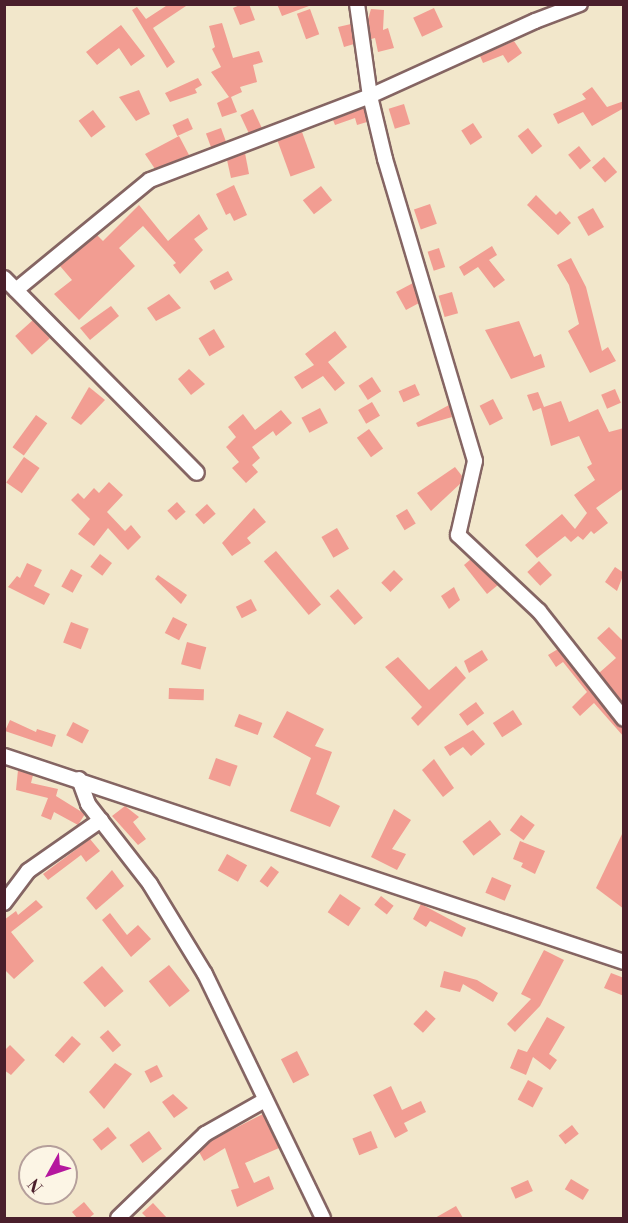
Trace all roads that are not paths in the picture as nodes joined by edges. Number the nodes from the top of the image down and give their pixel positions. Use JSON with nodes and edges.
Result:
{"nodes":[{"id":1,"x":357,"y":4,"type":"edge"},
{"id":2,"x":580,"y":4,"type":"edge"},
{"id":3,"x":370,"y":96,"type":"junction"},
{"id":4,"x":4,"y":278,"type":"edge"},
{"id":5,"x":16,"y":290,"type":"junction"},
{"id":6,"x":197,"y":473,"type":"dead end"},
{"id":7,"x":624,"y":719,"type":"edge"},
{"id":8,"x":4,"y":756,"type":"edge"},
{"id":9,"x":79,"y":779,"type":"junction"},
{"id":10,"x":101,"y":820,"type":"junction"},
{"id":11,"x":4,"y":903,"type":"edge"},
{"id":12,"x":624,"y":962,"type":"edge"},
{"id":13,"x":265,"y":1100,"type":"junction"},
{"id":14,"x":118,"y":1218,"type":"edge"},
{"id":15,"x":323,"y":1218,"type":"edge"}],
"edges":[{"from":1,"to":3,"type":"street"},
{"from":2,"to":3,"type":"street"},
{"from":3,"to":5,"type":"street"},
{"from":3,"to":7,"type":"street"},
{"from":4,"to":5,"type":"street"},
{"from":5,"to":6,"type":"street"},
{"from":8,"to":9,"type":"street"},
{"from":9,"to":10,"type":"street"},
{"from":9,"to":12,"type":"street"},
{"from":10,"to":11,"type":"street"},
{"from":10,"to":13,"type":"street"},
{"from":13,"to":14,"type":"street"},
{"from":13,"to":15,"type":"street"}]}
